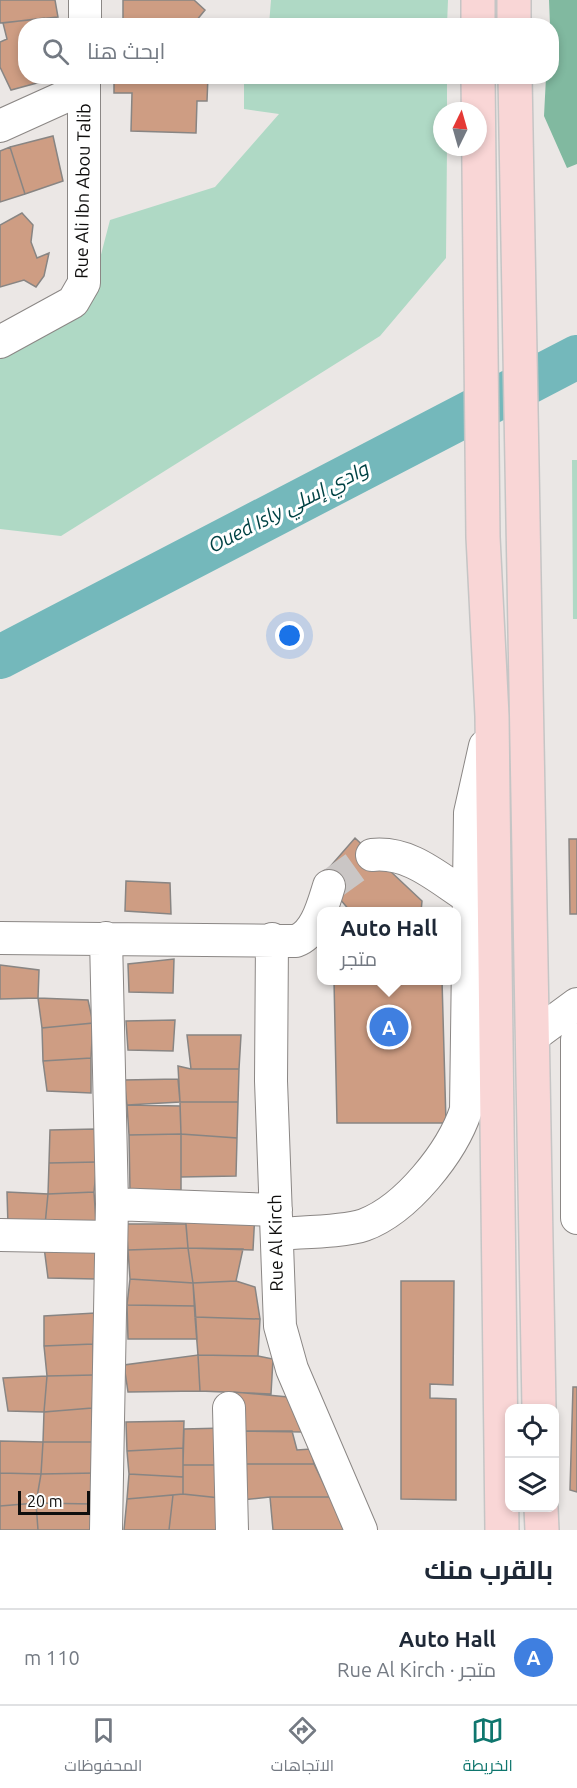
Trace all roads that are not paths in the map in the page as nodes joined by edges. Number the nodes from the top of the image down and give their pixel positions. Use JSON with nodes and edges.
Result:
{"nodes":[{"id":1,"x":85,"y":0,"type":"edge"},
{"id":2,"x":478,"y":0,"type":"edge"},
{"id":3,"x":514,"y":0,"type":"edge"},
{"id":4,"x":85,"y":18,"type":"edge"},
{"id":5,"x":478,"y":18,"type":"edge"},
{"id":6,"x":514,"y":18,"type":"edge"},
{"id":7,"x":80,"y":84,"type":"edge"},
{"id":8,"x":84,"y":84,"type":"edge"},
{"id":9,"x":478,"y":84,"type":"edge"},
{"id":10,"x":515,"y":84,"type":"edge"},
{"id":11,"x":0,"y":126,"type":"edge"},
{"id":12,"x":0,"y":342,"type":"edge"},
{"id":13,"x":492,"y":716,"type":"junction"},
{"id":14,"x":372,"y":855,"type":"tunnel mouth"},
{"id":15,"x":329,"y":886,"type":"tunnel mouth"},
{"id":16,"x":468,"y":897,"type":"junction"},
{"id":17,"x":321,"y":907,"type":"edge"},
{"id":18,"x":317,"y":918,"type":"tunnel mouth"},
{"id":19,"x":0,"y":938,"type":"edge"},
{"id":20,"x":106,"y":938,"type":"junction"},
{"id":21,"x":272,"y":939,"type":"junction"},
{"id":22,"x":577,"y":1004,"type":"edge"},
{"id":23,"x":532,"y":1037,"type":"junction"},
{"id":24,"x":577,"y":1040,"type":"edge"},
{"id":25,"x":112,"y":1204,"type":"junction"},
{"id":26,"x":577,"y":1218,"type":"edge"},
{"id":27,"x":276,"y":1222,"type":"junction"},
{"id":28,"x":0,"y":1235,"type":"edge"},
{"id":29,"x":111,"y":1237,"type":"junction"},
{"id":30,"x":539,"y":1404,"type":"edge"},
{"id":31,"x":229,"y":1408,"type":"dead end"},
{"id":32,"x":541,"y":1512,"type":"edge"},
{"id":33,"x":106,"y":1530,"type":"edge"},
{"id":34,"x":232,"y":1530,"type":"edge"},
{"id":35,"x":361,"y":1530,"type":"edge"},
{"id":36,"x":502,"y":1530,"type":"edge"},
{"id":37,"x":542,"y":1530,"type":"edge"}],
"edges":[{"from":1,"to":4,"type":"street"},
{"from":2,"to":5,"type":"main road"},
{"from":3,"to":6,"type":"main road"},
{"from":7,"to":11,"type":"street"},
{"from":8,"to":12,"type":"street","name":"Rue Ali Ibn Abou Talib"},
{"from":9,"to":13,"type":"main road"},
{"from":10,"to":23,"type":"main road"},
{"from":13,"to":16,"type":"street"},
{"from":13,"to":36,"type":"main road"},
{"from":14,"to":16,"type":"street"},
{"from":15,"to":17,"type":"street"},
{"from":16,"to":27,"type":"street"},
{"from":18,"to":21,"type":"street"},
{"from":19,"to":20,"type":"street"},
{"from":20,"to":21,"type":"street"},
{"from":20,"to":25,"type":"street"},
{"from":21,"to":27,"type":"street","name":"Rue Al Kirch"},
{"from":22,"to":23,"type":"street"},
{"from":23,"to":30,"type":"main road"},
{"from":24,"to":26,"type":"street"},
{"from":25,"to":27,"type":"street"},
{"from":25,"to":29,"type":"street"},
{"from":27,"to":35,"type":"street","name":"Rue Al Kirch"},
{"from":28,"to":29,"type":"street"},
{"from":29,"to":33,"type":"street"},
{"from":31,"to":34,"type":"street"},
{"from":32,"to":37,"type":"main road"}]}
